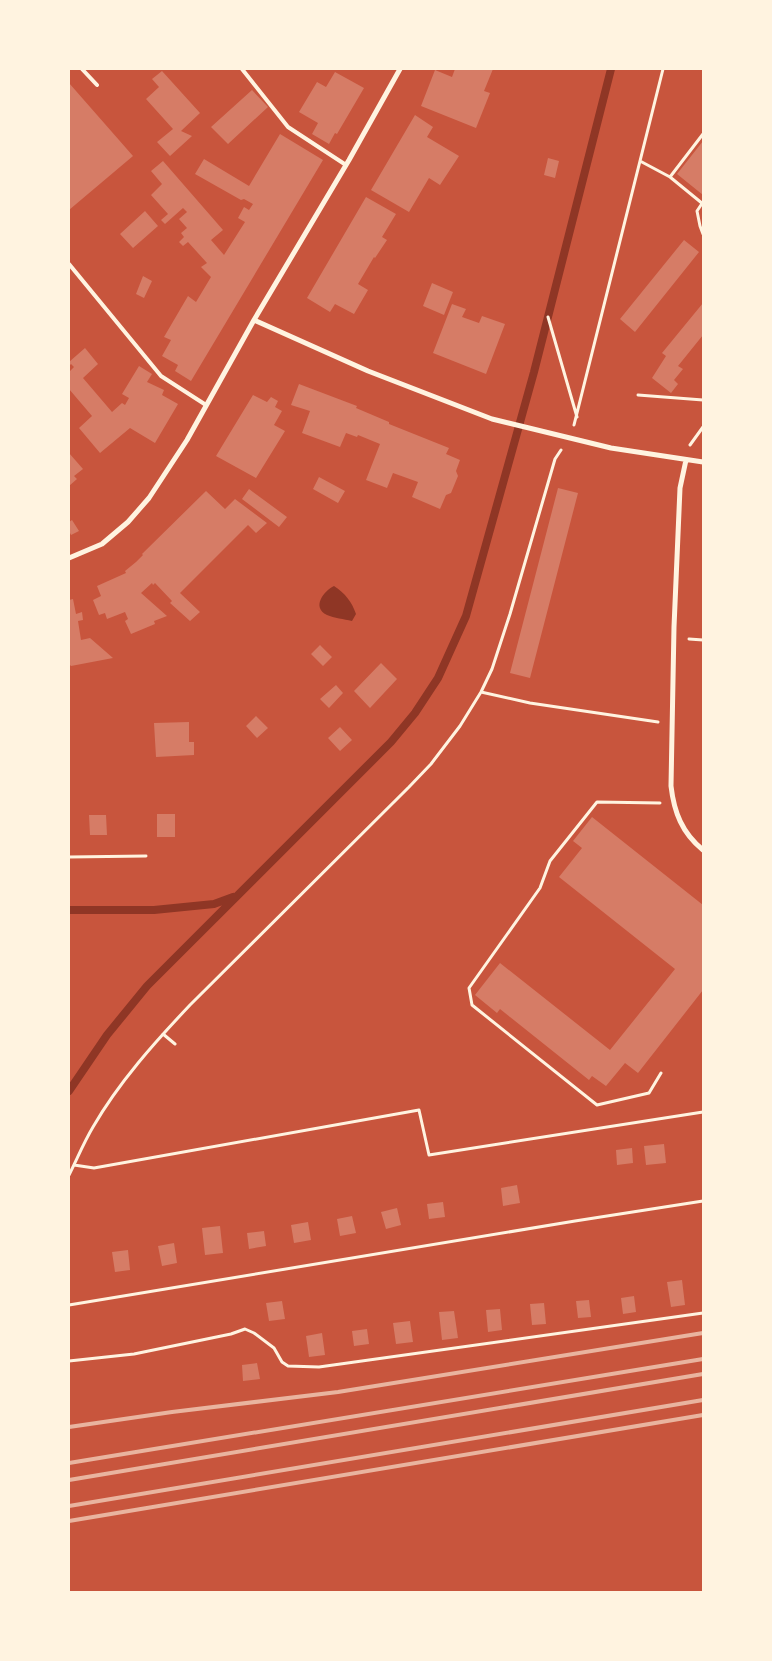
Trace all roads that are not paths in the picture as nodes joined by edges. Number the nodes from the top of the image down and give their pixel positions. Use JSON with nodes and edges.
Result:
{"nodes":[{"id":1,"x":82,"y":69,"type":"edge"},
{"id":2,"x":242,"y":69,"type":"edge"},
{"id":3,"x":400,"y":69,"type":"edge"},
{"id":4,"x":97,"y":85,"type":"dead end"},
{"id":5,"x":346,"y":165,"type":"junction"},
{"id":6,"x":69,"y":264,"type":"edge"},
{"id":7,"x":254,"y":320,"type":"junction"},
{"id":8,"x":206,"y":405,"type":"junction"},
{"id":9,"x":686,"y":460,"type":"junction"},
{"id":10,"x":703,"y":462,"type":"edge"},
{"id":11,"x":69,"y":558,"type":"edge"},
{"id":12,"x":703,"y":850,"type":"edge"}],
"edges":[{"from":1,"to":4,"type":"lane"},
{"from":2,"to":5,"type":"lane"},
{"from":3,"to":5,"type":"street"},
{"from":5,"to":7,"type":"street"},
{"from":6,"to":8,"type":"lane"},
{"from":7,"to":8,"type":"street"},
{"from":7,"to":9,"type":"street"},
{"from":8,"to":11,"type":"street"},
{"from":9,"to":10,"type":"street"},
{"from":9,"to":12,"type":"street"}]}
